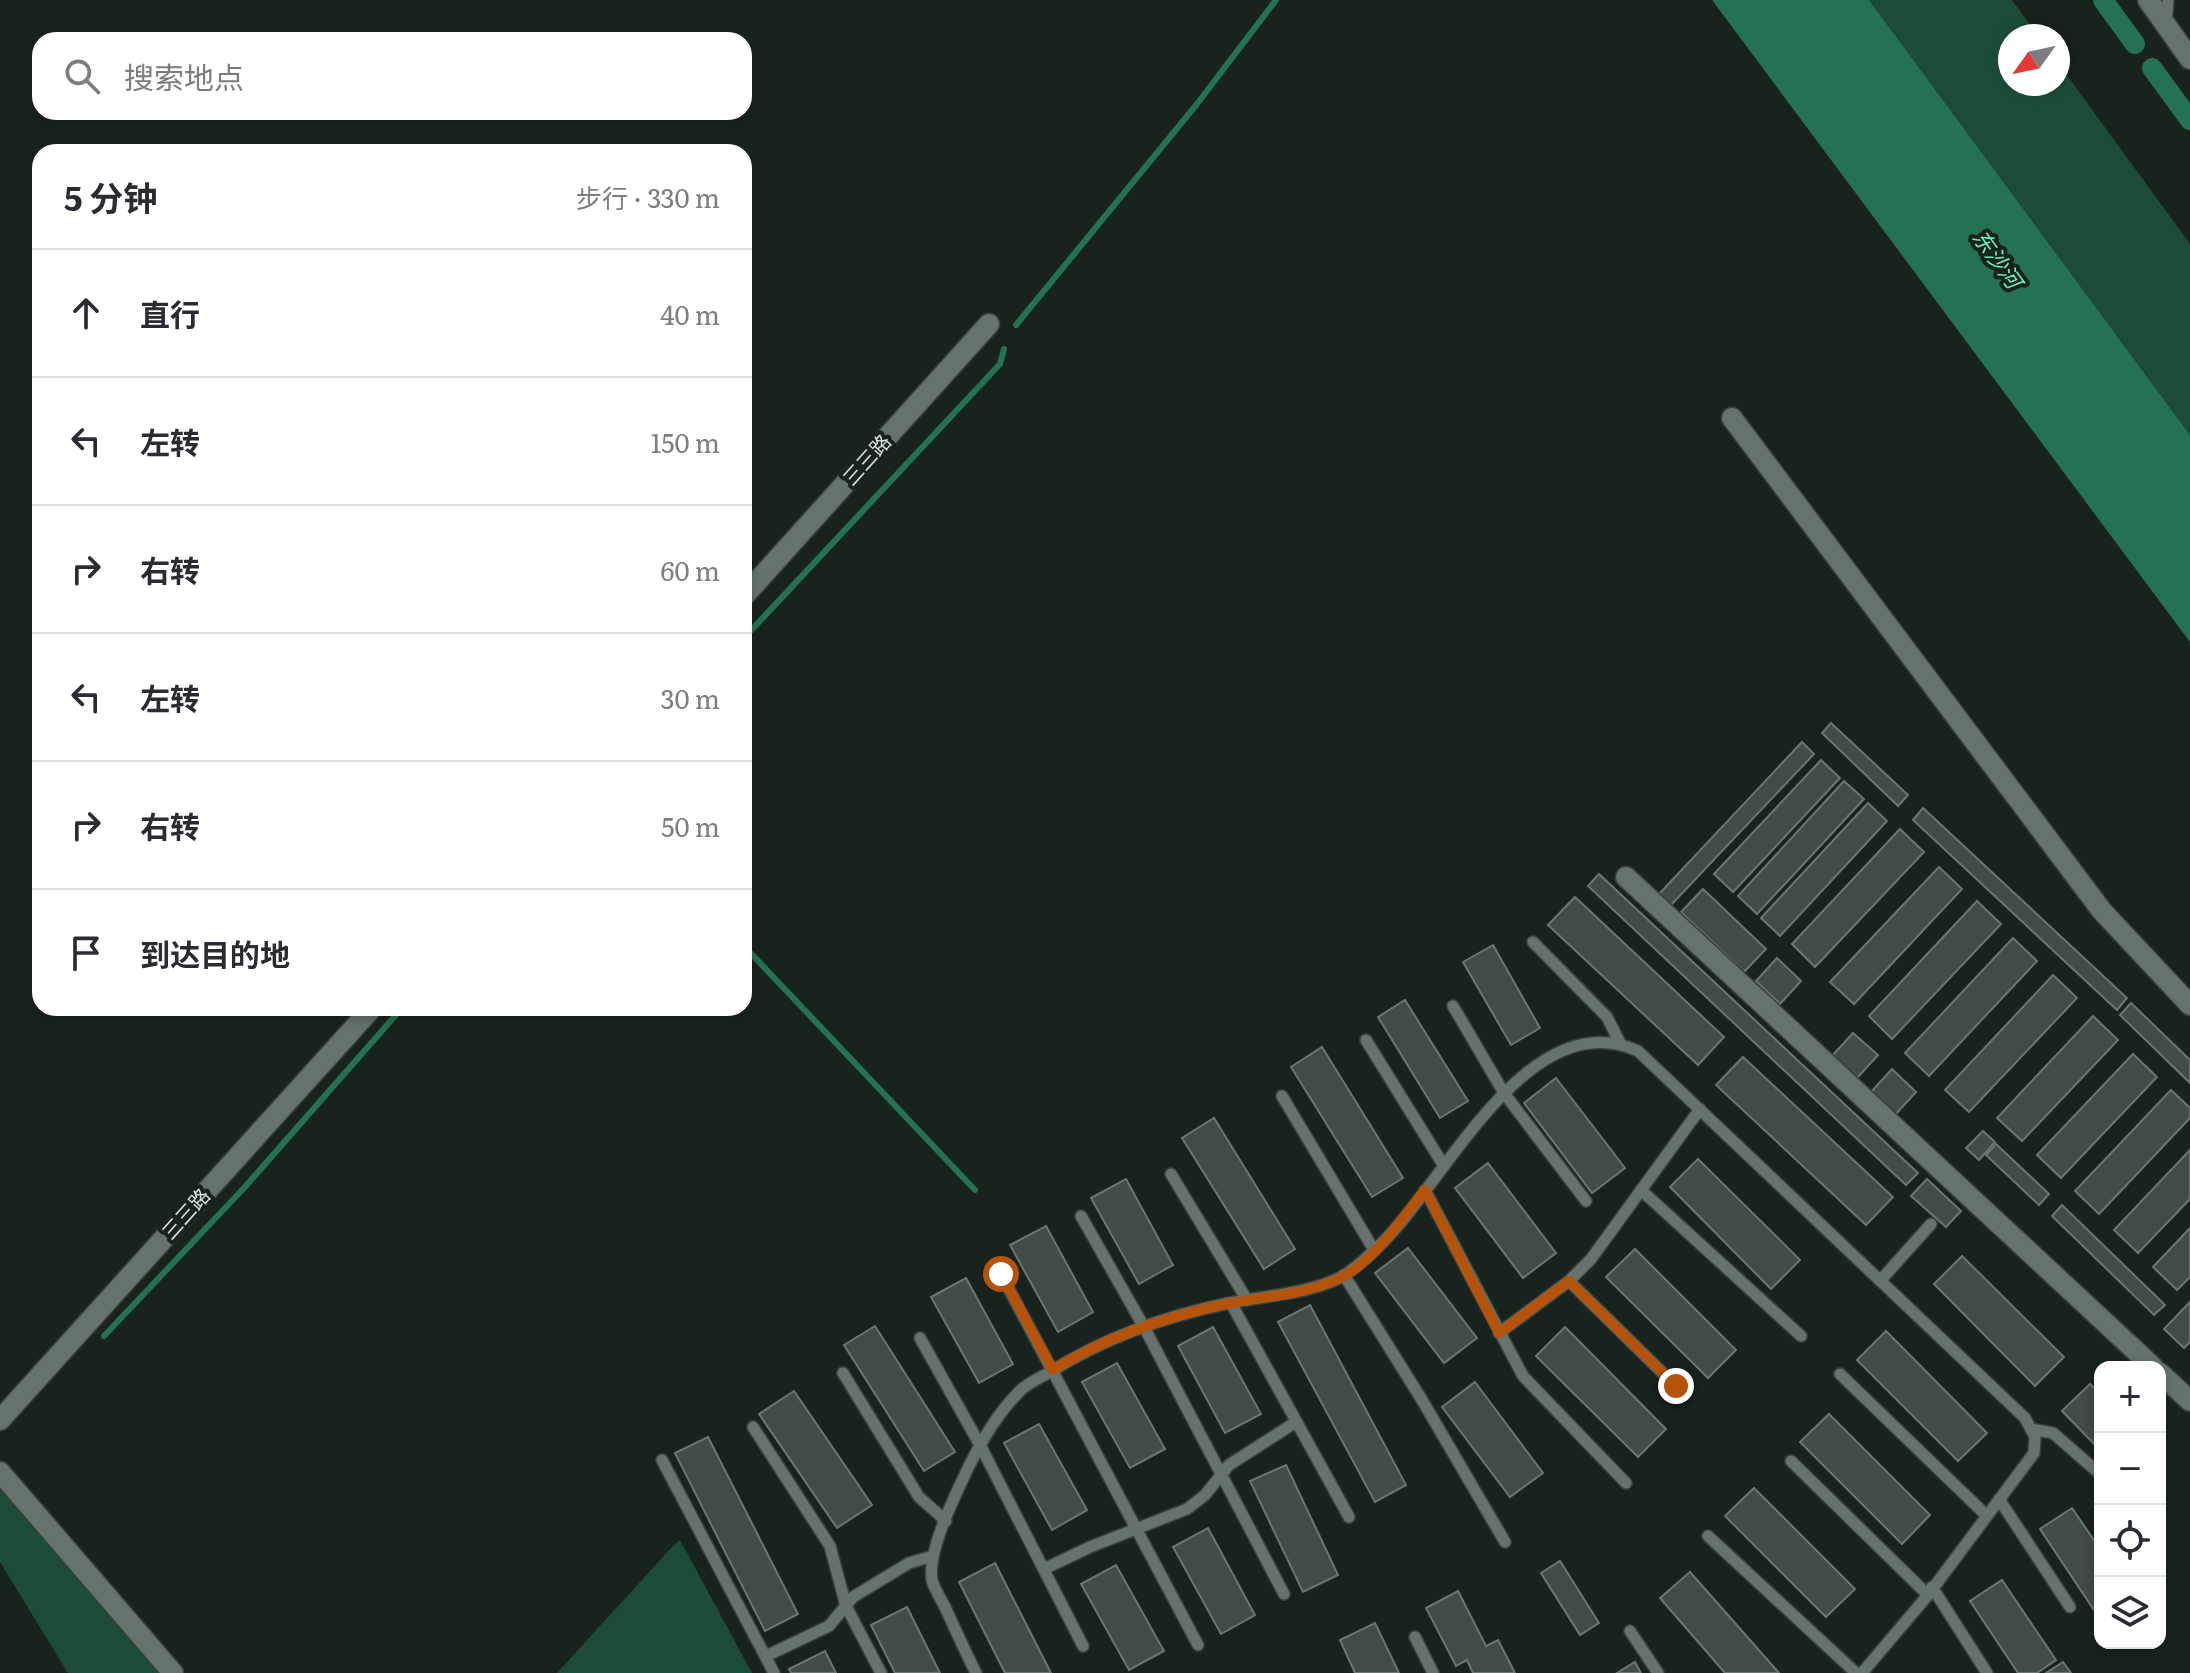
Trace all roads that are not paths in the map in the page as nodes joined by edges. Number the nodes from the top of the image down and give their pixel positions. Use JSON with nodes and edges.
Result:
{"nodes":[{"id":1,"x":2148,"y":0,"type":"edge"},
{"id":2,"x":2168,"y":0,"type":"edge"},
{"id":3,"x":2166,"y":25,"type":"junction"},
{"id":4,"x":2190,"y":59,"type":"edge"},
{"id":5,"x":989,"y":324,"type":"dead end"},
{"id":6,"x":1732,"y":418,"type":"dead end"},
{"id":7,"x":752,"y":587,"type":"edge"},
{"id":8,"x":1626,"y":877,"type":"dead end"},
{"id":9,"x":1533,"y":942,"type":"dead end"},
{"id":10,"x":2190,"y":1005,"type":"edge"},
{"id":11,"x":1453,"y":1006,"type":"dead end"},
{"id":12,"x":365,"y":1016,"type":"edge"},
{"id":13,"x":1366,"y":1040,"type":"dead end"},
{"id":14,"x":1620,"y":1043,"type":"junction"},
{"id":15,"x":1504,"y":1093,"type":"junction"},
{"id":16,"x":1282,"y":1096,"type":"dead end"},
{"id":17,"x":1700,"y":1109,"type":"junction"},
{"id":18,"x":1444,"y":1166,"type":"junction"},
{"id":19,"x":1171,"y":1174,"type":"dead end"},
{"id":20,"x":1425,"y":1190,"type":"junction"},
{"id":21,"x":1641,"y":1190,"type":"junction"},
{"id":22,"x":1586,"y":1201,"type":"dead end"},
{"id":23,"x":1081,"y":1216,"type":"dead end"},
{"id":24,"x":1931,"y":1224,"type":"dead end"},
{"id":25,"x":1374,"y":1250,"type":"junction"},
{"id":26,"x":1001,"y":1274,"type":"dead end"},
{"id":27,"x":1344,"y":1275,"type":"junction"},
{"id":28,"x":1569,"y":1281,"type":"junction"},
{"id":29,"x":1880,"y":1281,"type":"junction"},
{"id":30,"x":1247,"y":1300,"type":"junction"},
{"id":31,"x":1231,"y":1303,"type":"junction"},
{"id":32,"x":1144,"y":1327,"type":"junction"},
{"id":33,"x":1499,"y":1333,"type":"junction"},
{"id":34,"x":1801,"y":1336,"type":"dead end"},
{"id":35,"x":920,"y":1338,"type":"dead end"},
{"id":36,"x":2147,"y":1361,"type":"edge"},
{"id":37,"x":1053,"y":1370,"type":"junction"},
{"id":38,"x":843,"y":1373,"type":"dead end"},
{"id":39,"x":1840,"y":1374,"type":"dead end"},
{"id":40,"x":2166,"y":1379,"type":"edge"},
{"id":41,"x":1676,"y":1386,"type":"dead end"},
{"id":42,"x":2190,"y":1401,"type":"edge"},
{"id":43,"x":0,"y":1420,"type":"edge"},
{"id":44,"x":1296,"y":1422,"type":"junction"},
{"id":45,"x":753,"y":1427,"type":"dead end"},
{"id":46,"x":2031,"y":1429,"type":"junction"},
{"id":47,"x":980,"y":1445,"type":"junction"},
{"id":48,"x":662,"y":1460,"type":"dead end"},
{"id":49,"x":1791,"y":1461,"type":"dead end"},
{"id":50,"x":2094,"y":1469,"type":"edge"},
{"id":51,"x":0,"y":1472,"type":"edge"},
{"id":52,"x":1221,"y":1475,"type":"junction"},
{"id":53,"x":1626,"y":1483,"type":"dead end"},
{"id":54,"x":1999,"y":1499,"type":"junction"},
{"id":55,"x":1986,"y":1515,"type":"junction"},
{"id":56,"x":1349,"y":1517,"type":"dead end"},
{"id":57,"x":946,"y":1521,"type":"junction"},
{"id":58,"x":1136,"y":1528,"type":"junction"},
{"id":59,"x":1708,"y":1536,"type":"dead end"},
{"id":60,"x":1505,"y":1542,"type":"dead end"},
{"id":61,"x":933,"y":1556,"type":"junction"},
{"id":62,"x":1044,"y":1569,"type":"junction"},
{"id":63,"x":1930,"y":1591,"type":"junction"},
{"id":64,"x":1284,"y":1594,"type":"dead end"},
{"id":65,"x":846,"y":1606,"type":"junction"},
{"id":66,"x":2070,"y":1607,"type":"dead end"},
{"id":67,"x":1630,"y":1631,"type":"dead end"},
{"id":68,"x":1415,"y":1637,"type":"dead end"},
{"id":69,"x":1198,"y":1645,"type":"dead end"},
{"id":70,"x":1083,"y":1646,"type":"dead end"},
{"id":71,"x":766,"y":1656,"type":"junction"},
{"id":72,"x":173,"y":1673,"type":"edge"},
{"id":73,"x":774,"y":1673,"type":"edge"},
{"id":74,"x":881,"y":1673,"type":"edge"},
{"id":75,"x":976,"y":1673,"type":"edge"},
{"id":76,"x":1433,"y":1673,"type":"edge"},
{"id":77,"x":1658,"y":1673,"type":"edge"},
{"id":78,"x":1856,"y":1673,"type":"edge"},
{"id":79,"x":1862,"y":1673,"type":"edge"},
{"id":80,"x":1987,"y":1673,"type":"edge"}],
"edges":[{"from":1,"to":3,"type":"street"},
{"from":2,"to":3,"type":"lane"},
{"from":3,"to":4,"type":"street"},
{"from":5,"to":7,"type":"street","name":"三三路"},
{"from":6,"to":10,"type":"street"},
{"from":8,"to":36,"type":"street"},
{"from":9,"to":14,"type":"lane"},
{"from":11,"to":15,"type":"lane"},
{"from":12,"to":43,"type":"street","name":"三三路"},
{"from":13,"to":18,"type":"lane"},
{"from":14,"to":15,"type":"lane"},
{"from":14,"to":17,"type":"lane"},
{"from":15,"to":18,"type":"lane"},
{"from":15,"to":22,"type":"lane"},
{"from":16,"to":25,"type":"lane"},
{"from":17,"to":21,"type":"lane"},
{"from":17,"to":29,"type":"lane"},
{"from":18,"to":20,"type":"lane"},
{"from":19,"to":30,"type":"lane"},
{"from":20,"to":25,"type":"lane"},
{"from":20,"to":33,"type":"lane"},
{"from":21,"to":28,"type":"lane"},
{"from":21,"to":34,"type":"lane"},
{"from":23,"to":32,"type":"lane"},
{"from":24,"to":29,"type":"lane"},
{"from":25,"to":27,"type":"lane"},
{"from":26,"to":37,"type":"lane"},
{"from":27,"to":30,"type":"lane"},
{"from":27,"to":60,"type":"lane"},
{"from":28,"to":33,"type":"lane"},
{"from":28,"to":41,"type":"lane"},
{"from":29,"to":46,"type":"lane"},
{"from":30,"to":31,"type":"lane"},
{"from":31,"to":32,"type":"lane"},
{"from":31,"to":44,"type":"lane"},
{"from":32,"to":37,"type":"lane"},
{"from":32,"to":52,"type":"lane"},
{"from":33,"to":53,"type":"lane"},
{"from":35,"to":47,"type":"lane"},
{"from":37,"to":47,"type":"lane"},
{"from":37,"to":58,"type":"lane"},
{"from":38,"to":57,"type":"lane"},
{"from":39,"to":55,"type":"lane"},
{"from":40,"to":42,"type":"street"},
{"from":44,"to":52,"type":"lane"},
{"from":44,"to":56,"type":"lane"},
{"from":45,"to":65,"type":"lane"},
{"from":46,"to":50,"type":"lane"},
{"from":46,"to":54,"type":"lane"},
{"from":47,"to":57,"type":"lane"},
{"from":47,"to":62,"type":"lane"},
{"from":48,"to":71,"type":"lane"},
{"from":49,"to":63,"type":"lane"},
{"from":51,"to":72,"type":"street"},
{"from":52,"to":58,"type":"lane"},
{"from":52,"to":64,"type":"lane"},
{"from":54,"to":55,"type":"lane"},
{"from":54,"to":66,"type":"lane"},
{"from":55,"to":63,"type":"lane"},
{"from":57,"to":61,"type":"lane"},
{"from":58,"to":62,"type":"lane"},
{"from":58,"to":69,"type":"lane"},
{"from":59,"to":78,"type":"lane"},
{"from":61,"to":65,"type":"lane"},
{"from":61,"to":75,"type":"lane"},
{"from":62,"to":70,"type":"lane"},
{"from":63,"to":79,"type":"lane"},
{"from":63,"to":80,"type":"lane"},
{"from":65,"to":71,"type":"lane"},
{"from":65,"to":74,"type":"lane"},
{"from":67,"to":77,"type":"lane"},
{"from":68,"to":76,"type":"lane"},
{"from":71,"to":73,"type":"lane"}]}
